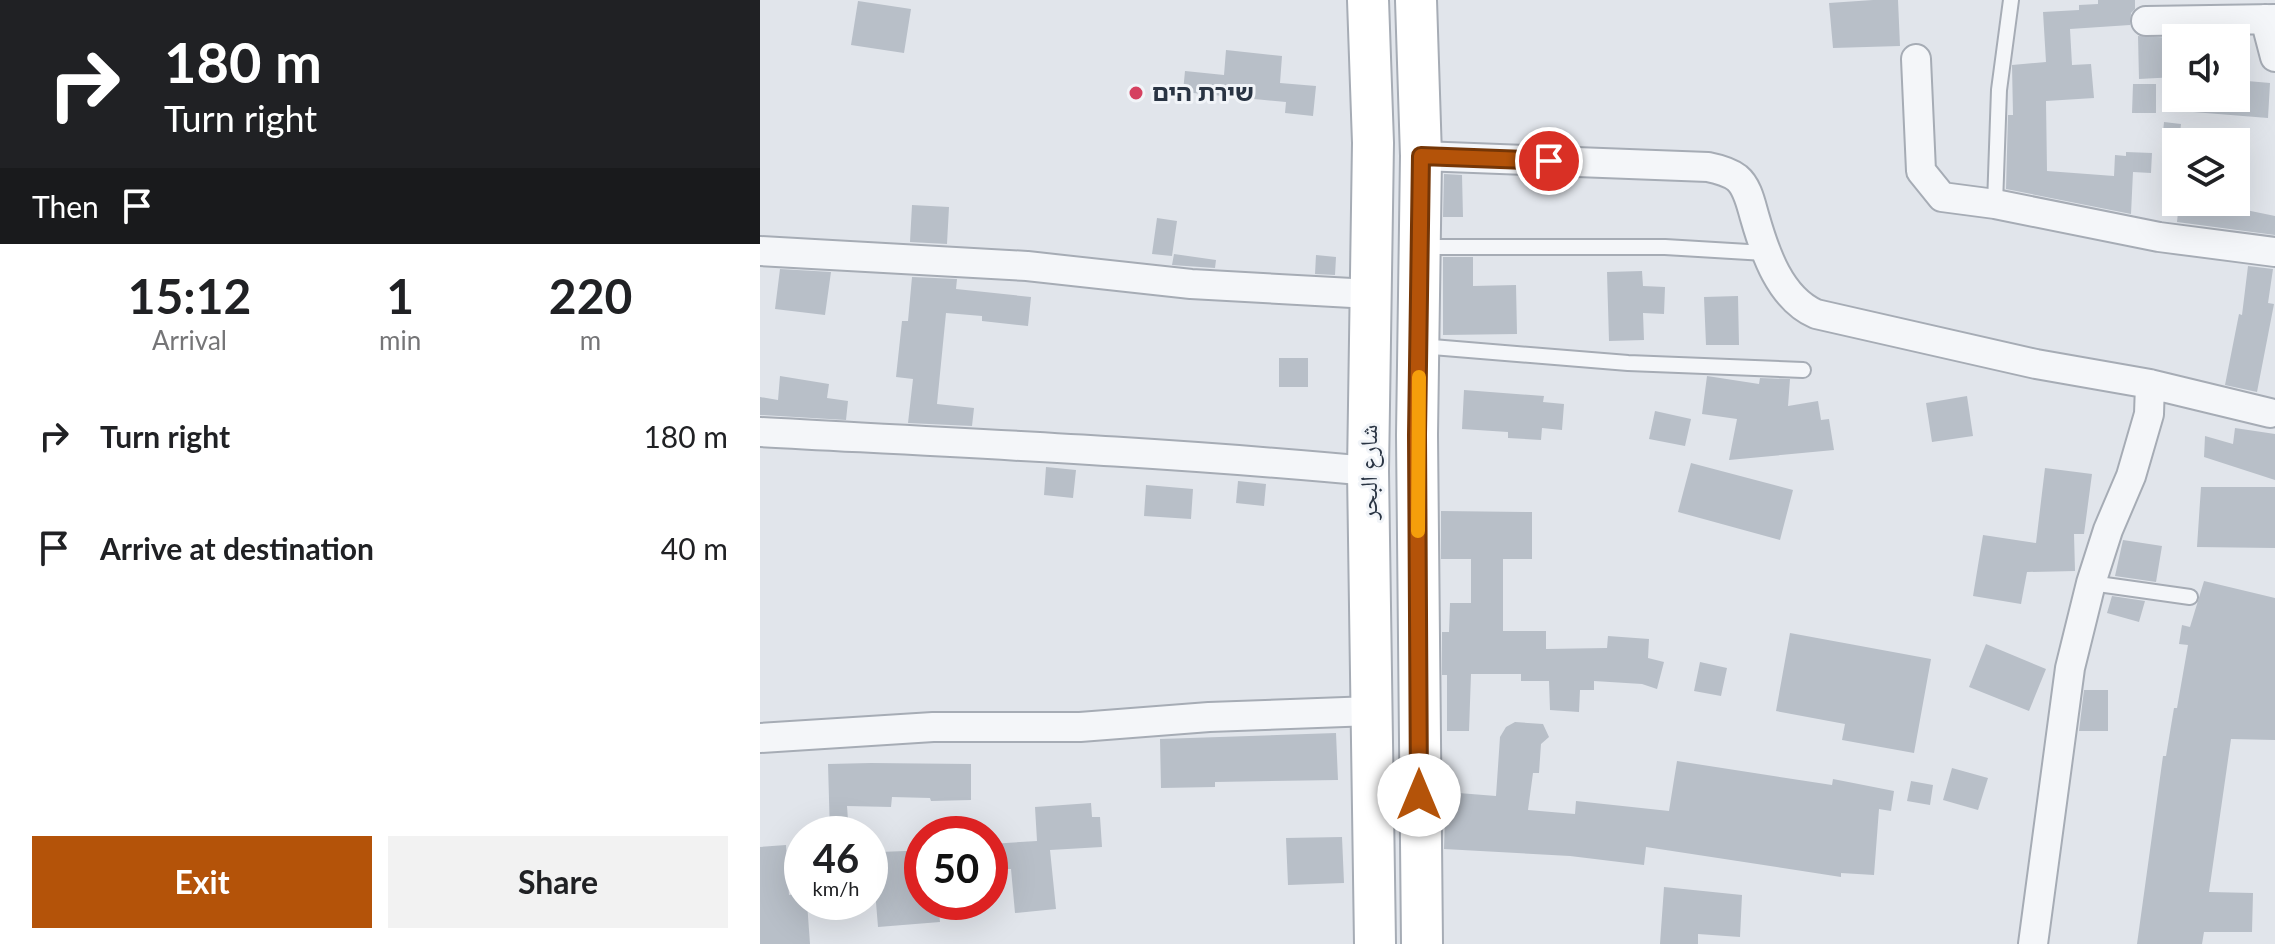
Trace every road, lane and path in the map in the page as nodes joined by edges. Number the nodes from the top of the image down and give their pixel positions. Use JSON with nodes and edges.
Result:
{"nodes":[{"id":1,"x":1368,"y":0,"type":"edge"},
{"id":2,"x":1416,"y":0,"type":"edge"},
{"id":3,"x":2011,"y":0,"type":"edge"},
{"id":4,"x":2270,"y":19,"type":"edge"},
{"id":5,"x":2146,"y":21,"type":"dead end"},
{"id":6,"x":2275,"y":57,"type":"edge"},
{"id":7,"x":1916,"y":59,"type":"dead end"},
{"id":8,"x":1421,"y":156,"type":"junction"},
{"id":9,"x":1995,"y":204,"type":"junction"},
{"id":10,"x":1422,"y":247,"type":"junction"},
{"id":11,"x":760,"y":251,"type":"edge"},
{"id":12,"x":2275,"y":252,"type":"edge"},
{"id":13,"x":1765,"y":253,"type":"junction"},
{"id":14,"x":1370,"y":294,"type":"junction"},
{"id":15,"x":1420,"y":346,"type":"junction"},
{"id":16,"x":1803,"y":370,"type":"dead end"},
{"id":17,"x":2150,"y":384,"type":"junction"},
{"id":18,"x":2270,"y":413,"type":"dead end"},
{"id":19,"x":760,"y":432,"type":"edge"},
{"id":20,"x":1368,"y":471,"type":"junction"},
{"id":21,"x":2091,"y":583,"type":"junction"},
{"id":22,"x":2190,"y":597,"type":"dead end"},
{"id":23,"x":1372,"y":711,"type":"junction"},
{"id":24,"x":760,"y":738,"type":"edge"},
{"id":25,"x":1375,"y":944,"type":"edge"},
{"id":26,"x":1422,"y":944,"type":"edge"},
{"id":27,"x":2033,"y":944,"type":"edge"}],
"edges":[{"from":1,"to":14,"type":"main road","name":"شارع البحر"},
{"from":2,"to":8,"type":"main road","name":"شارع البحر"},
{"from":3,"to":9,"type":"lane"},
{"from":4,"to":5,"type":"street"},
{"from":4,"to":6,"type":"street"},
{"from":7,"to":9,"type":"street"},
{"from":8,"to":10,"type":"main road","name":"شارع البحر"},
{"from":8,"to":13,"type":"street"},
{"from":9,"to":12,"type":"street"},
{"from":10,"to":13,"type":"lane"},
{"from":10,"to":15,"type":"main road","name":"شارع البحر"},
{"from":11,"to":14,"type":"street"},
{"from":13,"to":17,"type":"street"},
{"from":14,"to":20,"type":"main road","name":"شارع البحر"},
{"from":15,"to":16,"type":"lane"},
{"from":15,"to":26,"type":"main road","name":"شارع البحر"},
{"from":17,"to":18,"type":"street"},
{"from":17,"to":21,"type":"street"},
{"from":19,"to":20,"type":"street"},
{"from":20,"to":23,"type":"main road","name":"شارع البحر"},
{"from":21,"to":22,"type":"lane"},
{"from":21,"to":27,"type":"street"},
{"from":23,"to":24,"type":"street"},
{"from":23,"to":25,"type":"main road","name":"شارع البحر"}]}
